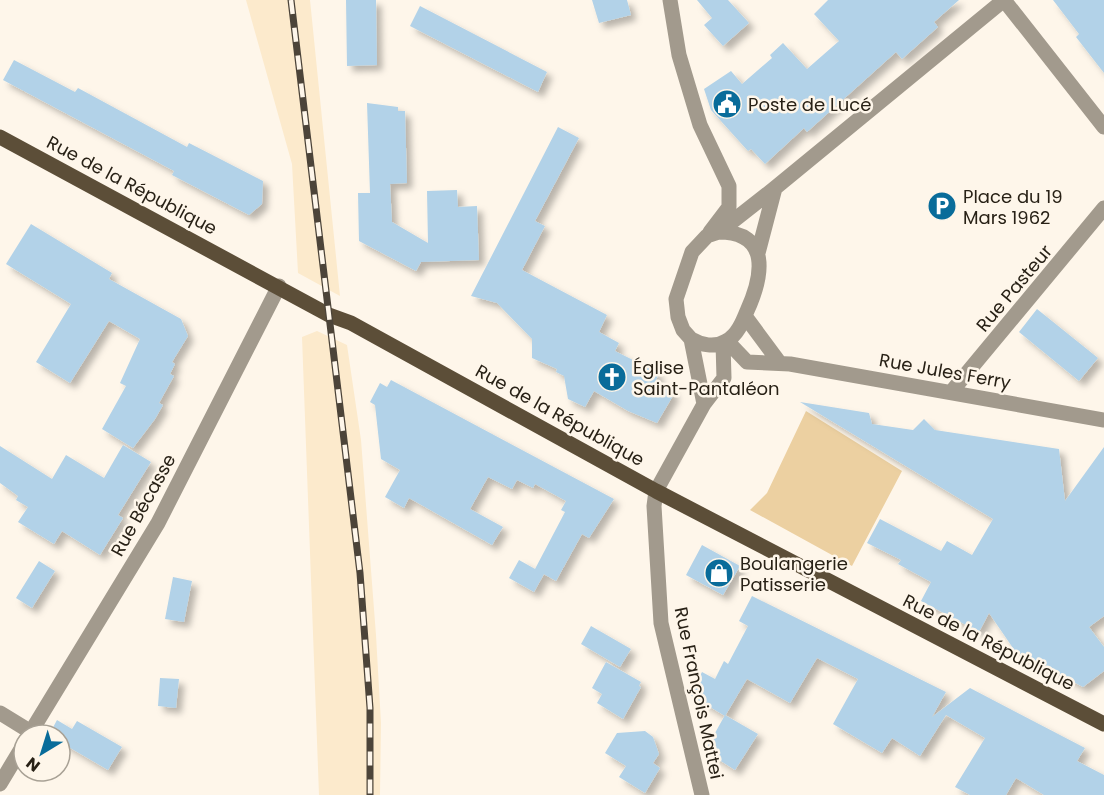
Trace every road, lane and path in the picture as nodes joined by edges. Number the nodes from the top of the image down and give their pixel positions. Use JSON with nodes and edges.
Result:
{"nodes":[{"id":1,"x":670,"y":0,"type":"edge"},
{"id":2,"x":1004,"y":0,"type":"edge"},
{"id":3,"x":1104,"y":127,"type":"edge"},
{"id":4,"x":0,"y":137,"type":"edge"},
{"id":5,"x":775,"y":188,"type":"junction"},
{"id":6,"x":1104,"y":208,"type":"edge"},
{"id":7,"x":713,"y":234,"type":"junction"},
{"id":8,"x":758,"y":253,"type":"junction"},
{"id":9,"x":279,"y":286,"type":"junction"},
{"id":10,"x":745,"y":316,"type":"junction"},
{"id":11,"x":691,"y":339,"type":"junction"},
{"id":12,"x":725,"y":342,"type":"junction"},
{"id":13,"x":779,"y":362,"type":"junction"},
{"id":14,"x":952,"y":391,"type":"junction"},
{"id":15,"x":704,"y":404,"type":"junction"},
{"id":16,"x":1104,"y":420,"type":"edge"},
{"id":17,"x":656,"y":491,"type":"junction"},
{"id":18,"x":0,"y":713,"type":"edge"},
{"id":19,"x":12,"y":723,"type":"edge"},
{"id":20,"x":37,"y":723,"type":"edge"},
{"id":21,"x":1104,"y":724,"type":"edge"},
{"id":22,"x":12,"y":764,"type":"edge"},
{"id":23,"x":0,"y":784,"type":"edge"},
{"id":24,"x":702,"y":795,"type":"edge"}],
"edges":[{"from":1,"to":7,"type":"street"},
{"from":2,"to":3,"type":"street"},
{"from":2,"to":5,"type":"street"},
{"from":4,"to":9,"type":"main road","name":"Rue de la République"},
{"from":5,"to":7,"type":"street"},
{"from":5,"to":8,"type":"street"},
{"from":6,"to":14,"type":"street","name":"Rue Pasteur"},
{"from":7,"to":8,"type":"street"},
{"from":7,"to":11,"type":"street"},
{"from":8,"to":10,"type":"street"},
{"from":9,"to":17,"type":"main road","name":"Rue de la République"},
{"from":9,"to":20,"type":"street","name":"Rue Bécasse"},
{"from":10,"to":12,"type":"street"},
{"from":10,"to":13,"type":"street"},
{"from":11,"to":12,"type":"street"},
{"from":11,"to":15,"type":"street"},
{"from":12,"to":13,"type":"street","name":"Rue Jules Ferry"},
{"from":12,"to":15,"type":"street"},
{"from":13,"to":14,"type":"street","name":"Rue Jules Ferry"},
{"from":14,"to":16,"type":"street","name":"Rue Jules Ferry"},
{"from":15,"to":17,"type":"street"},
{"from":17,"to":21,"type":"main road","name":"Rue de la République"},
{"from":17,"to":24,"type":"street","name":"Rue François Mattei"},
{"from":18,"to":19,"type":"street"},
{"from":22,"to":23,"type":"street","name":"Rue Bécasse"}]}
